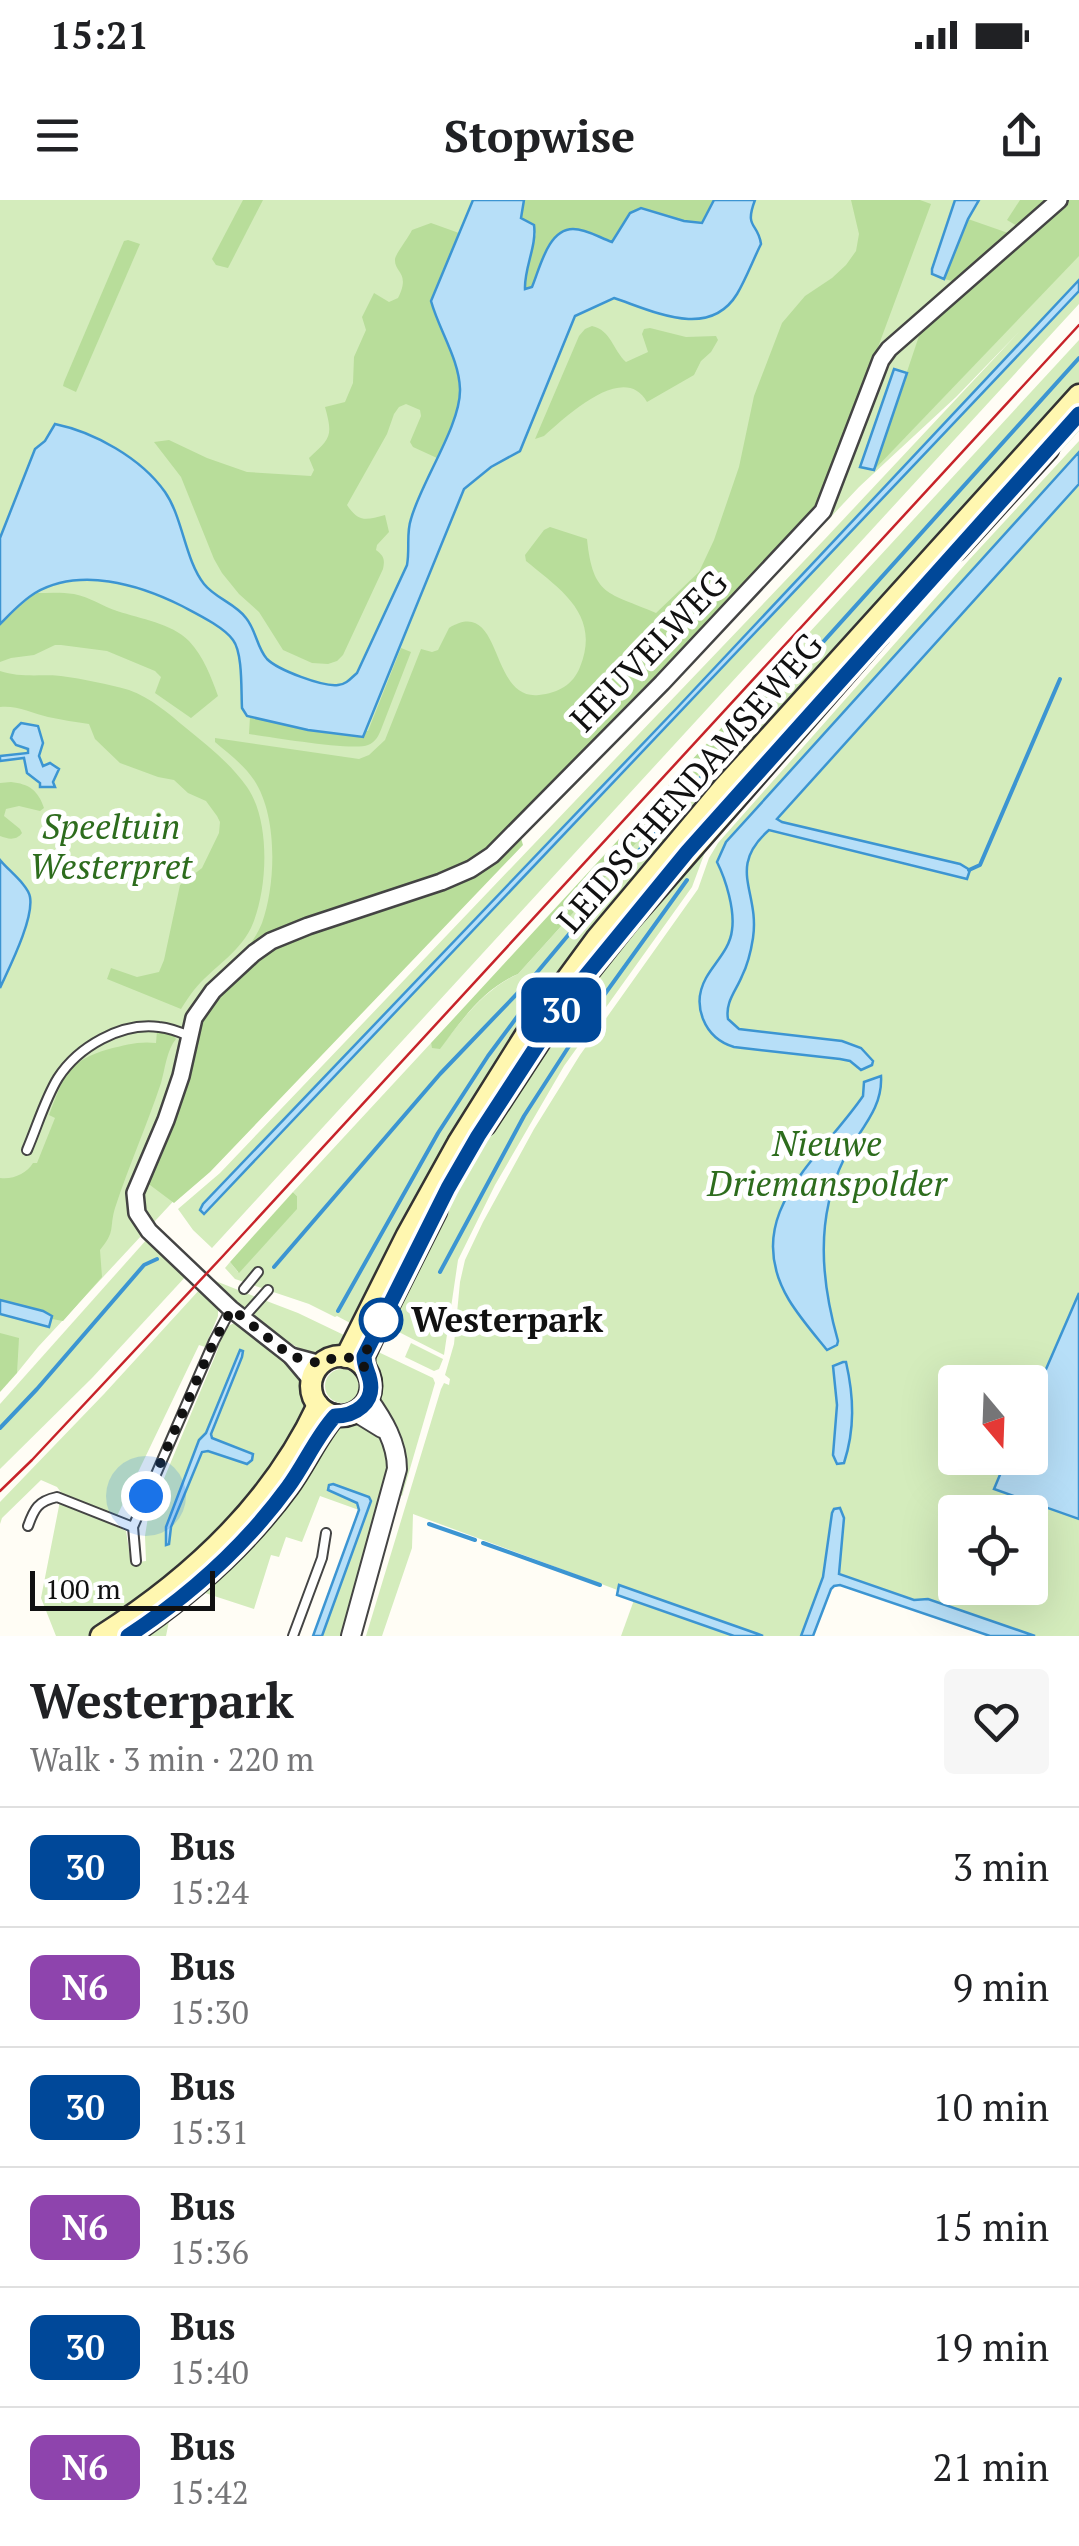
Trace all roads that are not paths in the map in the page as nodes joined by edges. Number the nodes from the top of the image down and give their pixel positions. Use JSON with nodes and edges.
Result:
{"nodes":[{"id":1,"x":1059,"y":200,"type":"edge"},
{"id":2,"x":1079,"y":395,"type":"edge"},
{"id":3,"x":1079,"y":414,"type":"edge"},
{"id":4,"x":190,"y":1036,"type":"junction"},
{"id":5,"x":27,"y":1150,"type":"dead end"},
{"id":6,"x":258,"y":1272,"type":"dead end"},
{"id":7,"x":244,"y":1289,"type":"dead end"},
{"id":8,"x":268,"y":1290,"type":"dead end"},
{"id":9,"x":237,"y":1314,"type":"junction"},
{"id":10,"x":355,"y":1362,"type":"junction"},
{"id":11,"x":317,"y":1372,"type":"junction"},
{"id":12,"x":344,"y":1408,"type":"junction"},
{"id":13,"x":28,"y":1526,"type":"dead end"},
{"id":14,"x":133,"y":1527,"type":"junction"},
{"id":15,"x":326,"y":1534,"type":"dead end"},
{"id":16,"x":136,"y":1561,"type":"dead end"},
{"id":17,"x":101,"y":1636,"type":"edge"},
{"id":18,"x":128,"y":1636,"type":"edge"},
{"id":19,"x":294,"y":1636,"type":"edge"},
{"id":20,"x":351,"y":1636,"type":"edge"}],
"edges":[{"from":1,"to":4,"type":"street","name":"HEUVELWEG"},
{"from":2,"to":10,"type":"main road","name":"LEIDSCHENDAMSEWEG"},
{"from":3,"to":10,"type":"main road","name":"LEIDSCHENDAMSEWEG"},
{"from":4,"to":5,"type":"lane"},
{"from":4,"to":9,"type":"street","name":"HEUVELWEG"},
{"from":6,"to":7,"type":"lane"},
{"from":8,"to":9,"type":"lane"},
{"from":9,"to":11,"type":"street"},
{"from":9,"to":14,"type":"lane"},
{"from":10,"to":11,"type":"main road"},
{"from":10,"to":12,"type":"main road"},
{"from":11,"to":12,"type":"main road"},
{"from":12,"to":17,"type":"main road"},
{"from":12,"to":18,"type":"main road"},
{"from":12,"to":20,"type":"street"},
{"from":13,"to":14,"type":"lane"},
{"from":14,"to":16,"type":"lane"},
{"from":15,"to":19,"type":"lane"}]}
